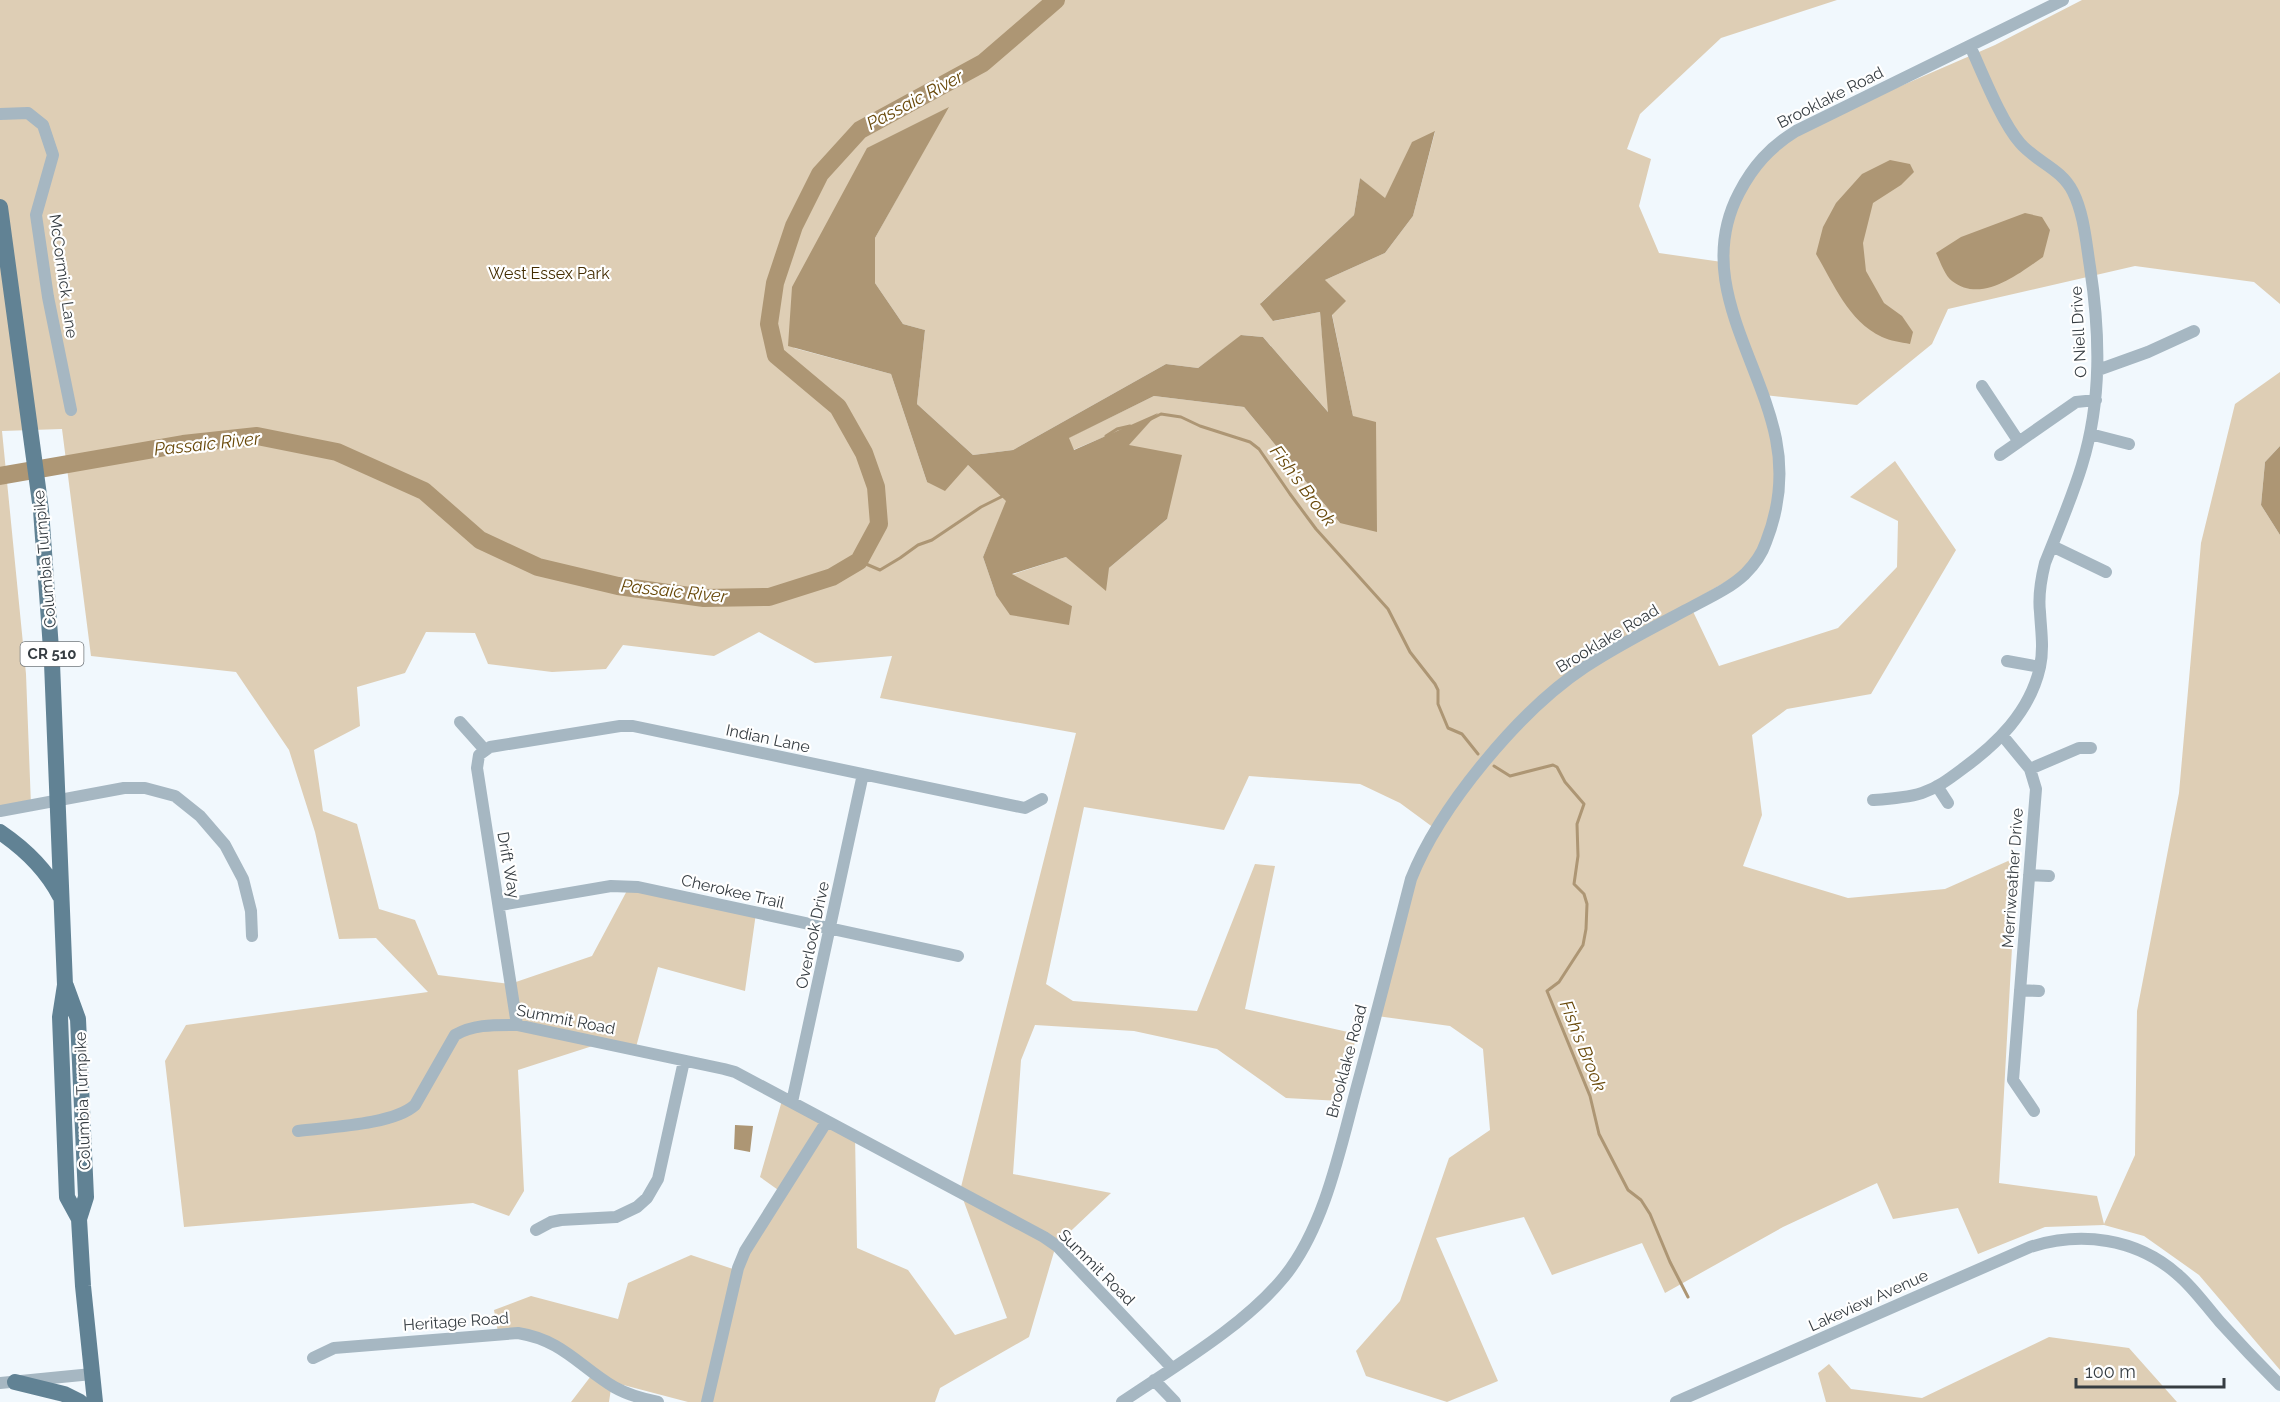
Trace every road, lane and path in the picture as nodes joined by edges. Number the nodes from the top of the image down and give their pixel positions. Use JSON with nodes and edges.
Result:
{"nodes":[{"id":1,"x":2063,"y":0,"type":"edge"},
{"id":2,"x":1970,"y":46,"type":"junction"},
{"id":3,"x":0,"y":114,"type":"edge"},
{"id":4,"x":0,"y":207,"type":"edge"},
{"id":5,"x":2194,"y":331,"type":"dead end"},
{"id":6,"x":2098,"y":370,"type":"junction"},
{"id":7,"x":1982,"y":386,"type":"dead end"},
{"id":8,"x":2096,"y":400,"type":"junction"},
{"id":9,"x":71,"y":410,"type":"dead end"},
{"id":10,"x":2090,"y":434,"type":"junction"},
{"id":11,"x":2019,"y":442,"type":"junction"},
{"id":12,"x":2129,"y":444,"type":"dead end"},
{"id":13,"x":2000,"y":455,"type":"dead end"},
{"id":14,"x":2052,"y":546,"type":"junction"},
{"id":15,"x":2106,"y":572,"type":"dead end"},
{"id":16,"x":2007,"y":661,"type":"dead end"},
{"id":17,"x":2040,"y":667,"type":"junction"},
{"id":18,"x":460,"y":722,"type":"dead end"},
{"id":19,"x":2002,"y":735,"type":"junction"},
{"id":20,"x":2091,"y":748,"type":"dead end"},
{"id":21,"x":485,"y":750,"type":"junction"},
{"id":22,"x":2030,"y":769,"type":"junction"},
{"id":23,"x":863,"y":774,"type":"junction"},
{"id":24,"x":1937,"y":786,"type":"junction"},
{"id":25,"x":57,"y":799,"type":"junction"},
{"id":26,"x":1042,"y":799,"type":"dead end"},
{"id":27,"x":1873,"y":800,"type":"dead end"},
{"id":28,"x":1948,"y":803,"type":"dead end"},
{"id":29,"x":0,"y":811,"type":"edge"},
{"id":30,"x":0,"y":832,"type":"edge"},
{"id":31,"x":2029,"y":875,"type":"junction"},
{"id":32,"x":2049,"y":876,"type":"dead end"},
{"id":33,"x":62,"y":900,"type":"junction"},
{"id":34,"x":500,"y":905,"type":"junction"},
{"id":35,"x":830,"y":929,"type":"junction"},
{"id":36,"x":252,"y":936,"type":"dead end"},
{"id":37,"x":958,"y":956,"type":"dead end"},
{"id":38,"x":2020,"y":990,"type":"junction"},
{"id":39,"x":2039,"y":991,"type":"dead end"},
{"id":40,"x":517,"y":1025,"type":"junction"},
{"id":41,"x":684,"y":1061,"type":"junction"},
{"id":42,"x":792,"y":1102,"type":"junction"},
{"id":43,"x":2034,"y":1111,"type":"dead end"},
{"id":44,"x":827,"y":1121,"type":"junction"},
{"id":45,"x":298,"y":1131,"type":"dead end"},
{"id":46,"x":536,"y":1230,"type":"dead end"},
{"id":47,"x":313,"y":1358,"type":"dead end"},
{"id":48,"x":1172,"y":1368,"type":"junction"},
{"id":49,"x":92,"y":1374,"type":"junction"},
{"id":50,"x":1154,"y":1380,"type":"junction"},
{"id":51,"x":7,"y":1383,"type":"edge"},
{"id":52,"x":2280,"y":1385,"type":"edge"},
{"id":53,"x":80,"y":1402,"type":"edge"},
{"id":54,"x":95,"y":1402,"type":"edge"},
{"id":55,"x":658,"y":1402,"type":"edge"},
{"id":56,"x":707,"y":1402,"type":"edge"},
{"id":57,"x":1122,"y":1402,"type":"edge"},
{"id":58,"x":1175,"y":1402,"type":"edge"},
{"id":59,"x":1676,"y":1402,"type":"edge"}],
"edges":[{"from":1,"to":2,"type":"street","name":"Brooklake Road"},
{"from":2,"to":6,"type":"street","name":"O Niell Drive"},
{"from":2,"to":48,"type":"street","name":"Brooklake Road"},
{"from":3,"to":9,"type":"street","name":"McCormick Lane"},
{"from":4,"to":25,"type":"main road","name":"Columbia Turnpike","number":"CR 510"},
{"from":5,"to":6,"type":"street"},
{"from":6,"to":8,"type":"street","name":"O Niell Drive"},
{"from":7,"to":11,"type":"street"},
{"from":8,"to":10,"type":"street","name":"O Niell Drive"},
{"from":8,"to":11,"type":"street"},
{"from":10,"to":12,"type":"street"},
{"from":10,"to":14,"type":"street","name":"O Niell Drive"},
{"from":11,"to":13,"type":"street"},
{"from":14,"to":15,"type":"street"},
{"from":14,"to":17,"type":"street","name":"O Niell Drive"},
{"from":16,"to":17,"type":"street"},
{"from":17,"to":19,"type":"street","name":"O Niell Drive"},
{"from":18,"to":21,"type":"street"},
{"from":19,"to":22,"type":"street"},
{"from":19,"to":24,"type":"street","name":"O Niell Drive"},
{"from":20,"to":22,"type":"street"},
{"from":21,"to":23,"type":"street","name":"Indian Lane"},
{"from":21,"to":34,"type":"street","name":"Drift Way"},
{"from":22,"to":31,"type":"street","name":"Merriweather Drive"},
{"from":23,"to":26,"type":"street","name":"Indian Lane"},
{"from":23,"to":35,"type":"street","name":"Overlook Drive"},
{"from":24,"to":27,"type":"street","name":"O Niell Drive"},
{"from":24,"to":28,"type":"street"},
{"from":25,"to":29,"type":"street"},
{"from":25,"to":33,"type":"main road","name":"Columbia Turnpike","number":"CR 510"},
{"from":25,"to":36,"type":"street"},
{"from":30,"to":33,"type":"main road"},
{"from":31,"to":32,"type":"street"},
{"from":31,"to":38,"type":"street","name":"Merriweather Drive"},
{"from":33,"to":49,"type":"main road","name":"Columbia Turnpike","number":"CR 510"},
{"from":34,"to":35,"type":"street","name":"Cherokee Trail"},
{"from":34,"to":40,"type":"street","name":"Drift Way"},
{"from":35,"to":37,"type":"street","name":"Cherokee Trail"},
{"from":35,"to":42,"type":"street","name":"Overlook Drive"},
{"from":38,"to":39,"type":"street"},
{"from":38,"to":43,"type":"street","name":"Merriweather Drive"},
{"from":40,"to":41,"type":"street","name":"Summit Road"},
{"from":40,"to":45,"type":"street","name":"Summit Road"},
{"from":41,"to":42,"type":"street","name":"Summit Road"},
{"from":41,"to":46,"type":"street"},
{"from":42,"to":44,"type":"street","name":"Summit Road"},
{"from":44,"to":48,"type":"street","name":"Summit Road"},
{"from":44,"to":56,"type":"street"},
{"from":47,"to":55,"type":"street","name":"Heritage Road"},
{"from":48,"to":50,"type":"street","name":"Brooklake Road"},
{"from":49,"to":51,"type":"street"},
{"from":49,"to":54,"type":"main road","name":"Columbia Turnpike","number":"CR 510"},
{"from":50,"to":57,"type":"street","name":"Brooklake Road"},
{"from":50,"to":58,"type":"street"},
{"from":51,"to":53,"type":"main road"},
{"from":52,"to":59,"type":"street","name":"Lakeview Avenue"}]}
